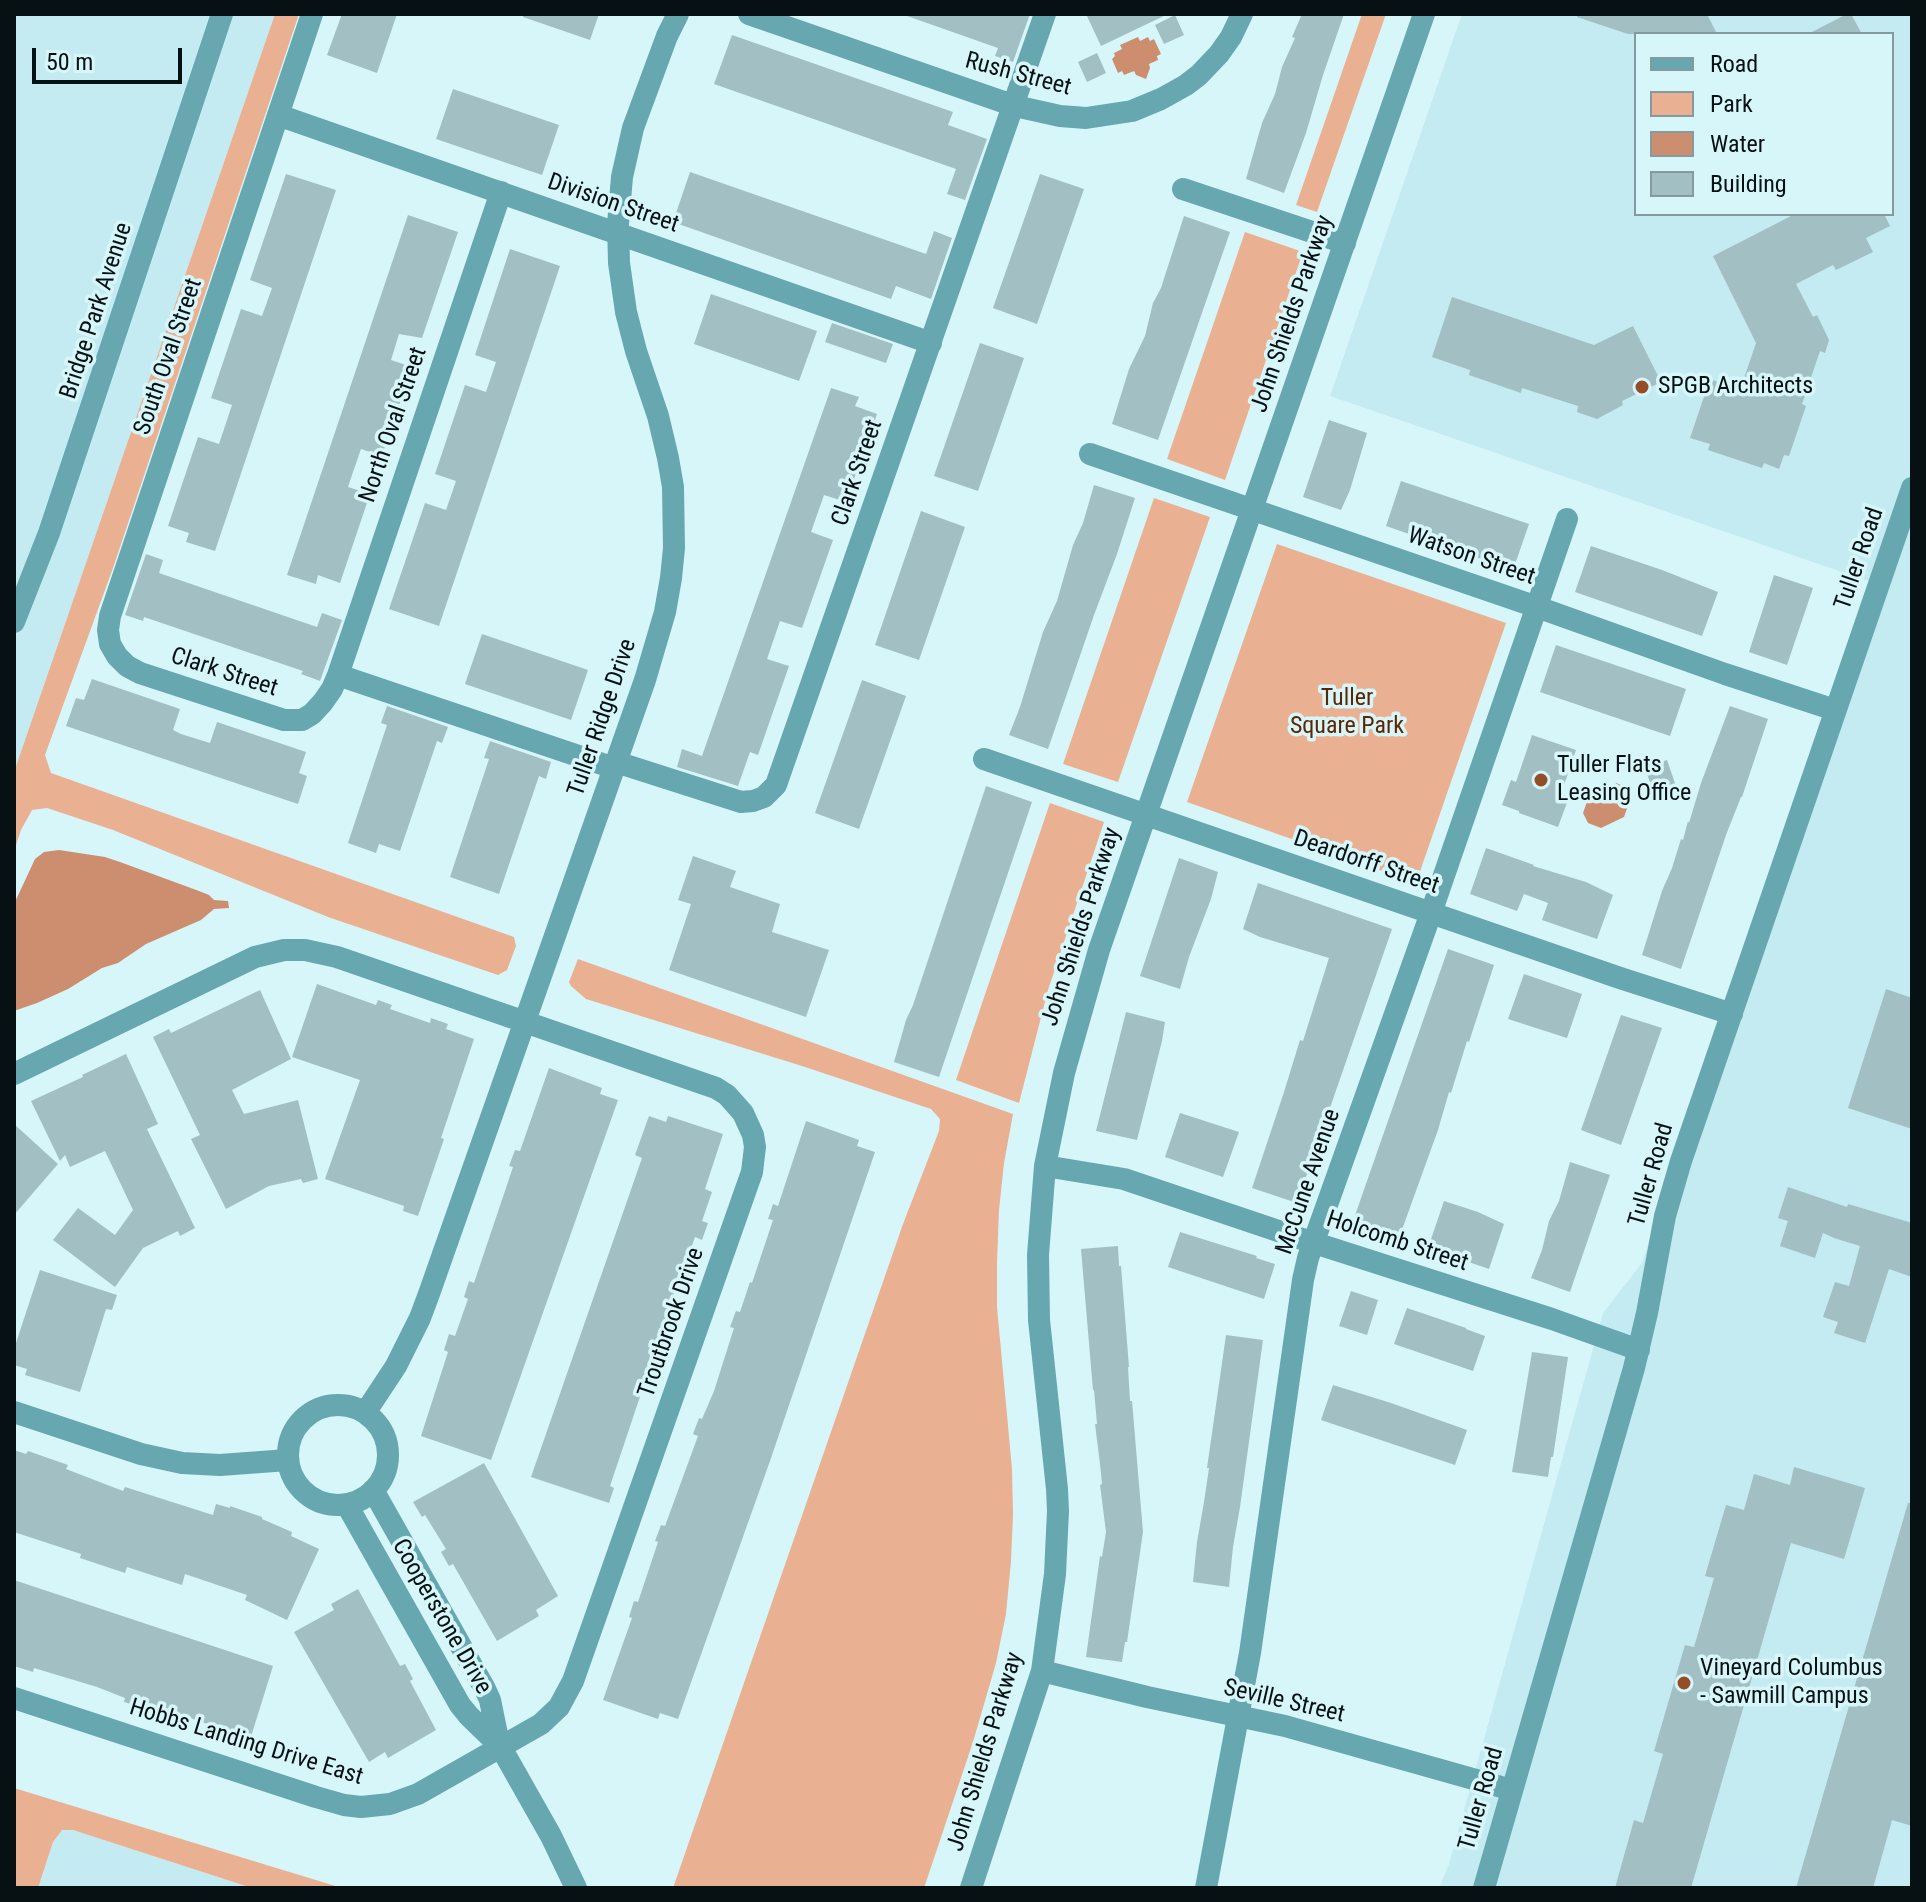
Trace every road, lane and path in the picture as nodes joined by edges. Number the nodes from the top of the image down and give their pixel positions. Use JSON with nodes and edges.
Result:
{"nodes":[{"id":1,"x":222,"y":14,"type":"edge"},
{"id":2,"x":312,"y":14,"type":"edge"},
{"id":3,"x":678,"y":14,"type":"edge"},
{"id":4,"x":749,"y":14,"type":"edge"},
{"id":5,"x":1045,"y":14,"type":"edge"},
{"id":6,"x":1242,"y":14,"type":"edge"},
{"id":7,"x":1424,"y":14,"type":"edge"},
{"id":8,"x":1015,"y":106,"type":"junction"},
{"id":9,"x":278,"y":115,"type":"junction"},
{"id":10,"x":1183,"y":189,"type":"dead end"},
{"id":11,"x":501,"y":192,"type":"junction"},
{"id":12,"x":618,"y":233,"type":"junction"},
{"id":13,"x":1345,"y":243,"type":"junction"},
{"id":14,"x":931,"y":343,"type":"junction"},
{"id":15,"x":1090,"y":454,"type":"dead end"},
{"id":16,"x":1912,"y":488,"type":"edge"},
{"id":17,"x":1252,"y":509,"type":"junction"},
{"id":18,"x":1567,"y":519,"type":"dead end"},
{"id":19,"x":1537,"y":607,"type":"junction"},
{"id":20,"x":110,"y":616,"type":"joint"},
{"id":21,"x":14,"y":622,"type":"edge"},
{"id":22,"x":338,"y":675,"type":"junction"},
{"id":23,"x":1835,"y":710,"type":"junction"},
{"id":24,"x":984,"y":759,"type":"dead end"},
{"id":25,"x":615,"y":765,"type":"junction"},
{"id":26,"x":1146,"y":814,"type":"junction"},
{"id":27,"x":1431,"y":913,"type":"junction"},
{"id":28,"x":1732,"y":1014,"type":"junction"},
{"id":29,"x":525,"y":1021,"type":"junction"},
{"id":30,"x":14,"y":1074,"type":"edge"},
{"id":31,"x":1045,"y":1166,"type":"junction"},
{"id":32,"x":1313,"y":1242,"type":"junction"},
{"id":33,"x":1639,"y":1350,"type":"junction"},
{"id":34,"x":14,"y":1412,"type":"edge"},
{"id":35,"x":365,"y":1413,"type":"junction"},
{"id":36,"x":288,"y":1460,"type":"junction"},
{"id":37,"x":373,"y":1490,"type":"junction"},
{"id":38,"x":347,"y":1505,"type":"junction"},
{"id":39,"x":1042,"y":1671,"type":"junction"},
{"id":40,"x":14,"y":1698,"type":"edge"},
{"id":41,"x":1238,"y":1717,"type":"junction"},
{"id":42,"x":501,"y":1747,"type":"junction"},
{"id":43,"x":1512,"y":1790,"type":"junction"},
{"id":44,"x":576,"y":1888,"type":"edge"},
{"id":45,"x":971,"y":1888,"type":"edge"},
{"id":46,"x":1206,"y":1888,"type":"edge"},
{"id":47,"x":1484,"y":1888,"type":"edge"}],
"edges":[{"from":1,"to":21,"type":"street","name":"Bridge Park Avenue"},
{"from":2,"to":9,"type":"street","name":"South Oval Street"},
{"from":3,"to":12,"type":"street","name":"Tuller Ridge Drive"},
{"from":4,"to":8,"type":"street","name":"Rush Street"},
{"from":5,"to":8,"type":"street","name":"Clark Street"},
{"from":6,"to":8,"type":"street","name":"Rush Street"},
{"from":7,"to":13,"type":"street","name":"John Shields Parkway"},
{"from":8,"to":14,"type":"street","name":"Clark Street"},
{"from":9,"to":11,"type":"street","name":"Division Street"},
{"from":9,"to":20,"type":"street","name":"South Oval Street"},
{"from":10,"to":13,"type":"street"},
{"from":11,"to":12,"type":"street","name":"Division Street"},
{"from":11,"to":22,"type":"street","name":"North Oval Street"},
{"from":12,"to":14,"type":"street","name":"Division Street"},
{"from":12,"to":25,"type":"street","name":"Tuller Ridge Drive"},
{"from":13,"to":17,"type":"street","name":"John Shields Parkway"},
{"from":14,"to":25,"type":"street","name":"Clark Street"},
{"from":15,"to":17,"type":"street","name":"Watson Street"},
{"from":16,"to":23,"type":"street","name":"Tuller Road"},
{"from":17,"to":19,"type":"street","name":"Watson Street"},
{"from":17,"to":26,"type":"street","name":"John Shields Parkway"},
{"from":18,"to":19,"type":"street","name":"McCune Avenue"},
{"from":19,"to":23,"type":"street","name":"Watson Street"},
{"from":19,"to":27,"type":"street","name":"McCune Avenue"},
{"from":20,"to":22,"type":"street","name":"Clark Street"},
{"from":22,"to":25,"type":"street","name":"Clark Street"},
{"from":23,"to":28,"type":"street","name":"Tuller Road"},
{"from":24,"to":26,"type":"street","name":"Deardorff Street"},
{"from":25,"to":29,"type":"street","name":"Tuller Ridge Drive"},
{"from":26,"to":27,"type":"street","name":"Deardorff Street"},
{"from":26,"to":31,"type":"street","name":"John Shields Parkway"},
{"from":27,"to":28,"type":"street","name":"Deardorff Street"},
{"from":27,"to":32,"type":"street","name":"McCune Avenue"},
{"from":28,"to":33,"type":"street","name":"Tuller Road"},
{"from":29,"to":30,"type":"street","name":"Troutbrook Drive"},
{"from":29,"to":35,"type":"street","name":"Tuller Ridge Drive"},
{"from":29,"to":42,"type":"street","name":"Troutbrook Drive"},
{"from":31,"to":32,"type":"street","name":"Holcomb Street"},
{"from":31,"to":39,"type":"street","name":"John Shields Parkway"},
{"from":32,"to":33,"type":"street","name":"Holcomb Street"},
{"from":32,"to":41,"type":"street","name":"McCune Avenue"},
{"from":33,"to":43,"type":"street","name":"Tuller Road"},
{"from":34,"to":36,"type":"street"},
{"from":35,"to":36,"type":"street"},
{"from":35,"to":37,"type":"street"},
{"from":36,"to":38,"type":"street"},
{"from":37,"to":38,"type":"street"},
{"from":37,"to":42,"type":"street","name":"Cooperstone Drive"},
{"from":38,"to":42,"type":"street","name":"Cooperstone Drive"},
{"from":39,"to":41,"type":"street","name":"Seville Street"},
{"from":39,"to":45,"type":"street","name":"John Shields Parkway"},
{"from":40,"to":42,"type":"street","name":"Hobbs Landing Drive East"},
{"from":41,"to":43,"type":"street","name":"Seville Street"},
{"from":41,"to":46,"type":"street","name":"McCune Avenue"},
{"from":42,"to":44,"type":"street","name":"Cooperstone Drive"},
{"from":43,"to":47,"type":"street","name":"Tuller Road"}]}
